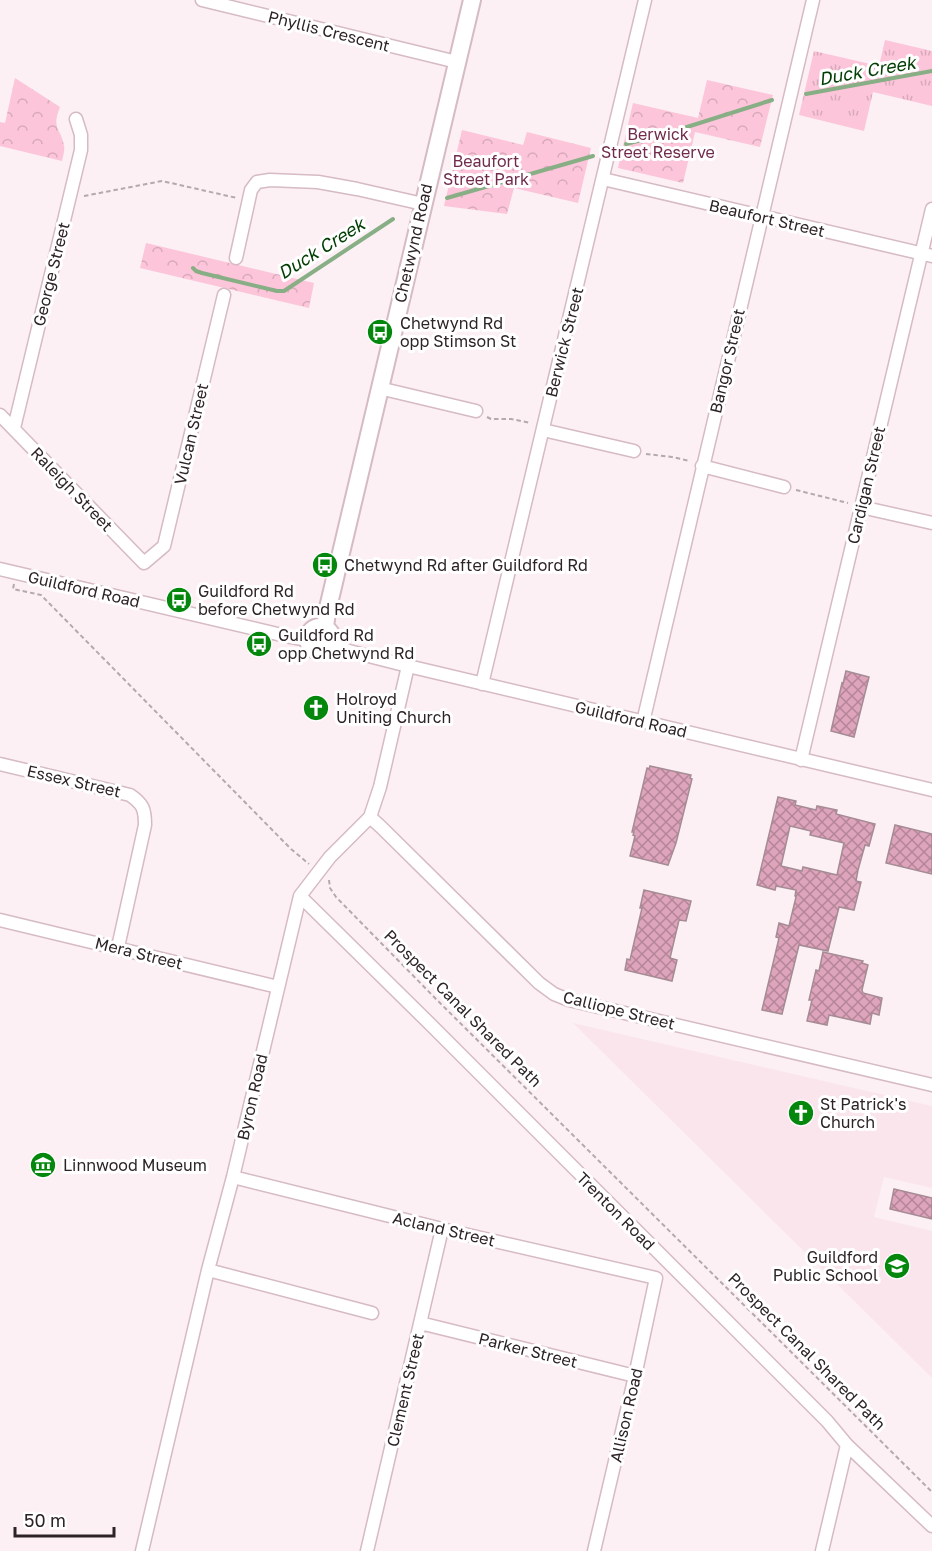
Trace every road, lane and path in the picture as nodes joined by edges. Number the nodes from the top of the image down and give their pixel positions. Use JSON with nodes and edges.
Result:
{"nodes":[{"id":1,"x":202,"y":0,"type":"edge"},
{"id":2,"x":472,"y":0,"type":"edge"},
{"id":3,"x":645,"y":0,"type":"edge"},
{"id":4,"x":813,"y":0,"type":"edge"},
{"id":5,"x":457,"y":62,"type":"junction"},
{"id":6,"x":76,"y":119,"type":"dead end"},
{"id":7,"x":603,"y":179,"type":"junction"},
{"id":8,"x":69,"y":199,"type":"junction"},
{"id":9,"x":248,"y":201,"type":"junction"},
{"id":10,"x":423,"y":204,"type":"junction"},
{"id":11,"x":932,"y":209,"type":"edge"},
{"id":12,"x":761,"y":217,"type":"junction"},
{"id":13,"x":927,"y":254,"type":"edge"},
{"id":14,"x":236,"y":258,"type":"dead end"},
{"id":15,"x":224,"y":295,"type":"dead end"},
{"id":16,"x":379,"y":388,"type":"junction"},
{"id":17,"x":476,"y":411,"type":"joint"},
{"id":18,"x":0,"y":415,"type":"edge"},
{"id":19,"x":531,"y":423,"type":"dead end"},
{"id":20,"x":14,"y":428,"type":"junction"},
{"id":21,"x":543,"y":430,"type":"junction"},
{"id":22,"x":634,"y":451,"type":"joint"},
{"id":23,"x":702,"y":466,"type":"junction"},
{"id":24,"x":784,"y":487,"type":"joint"},
{"id":25,"x":861,"y":507,"type":"junction"},
{"id":26,"x":932,"y":523,"type":"edge"},
{"id":27,"x":144,"y":563,"type":"joint"},
{"id":28,"x":0,"y":569,"type":"edge"},
{"id":29,"x":16,"y":573,"type":"junction"},
{"id":30,"x":325,"y":627,"type":"junction"},
{"id":31,"x":308,"y":640,"type":"junction"},
{"id":32,"x":332,"y":644,"type":"junction"},
{"id":33,"x":408,"y":666,"type":"junction"},
{"id":34,"x":482,"y":684,"type":"junction"},
{"id":35,"x":643,"y":722,"type":"junction"},
{"id":36,"x":801,"y":760,"type":"junction"},
{"id":37,"x":0,"y":764,"type":"edge"},
{"id":38,"x":932,"y":790,"type":"edge"},
{"id":39,"x":370,"y":818,"type":"junction"},
{"id":40,"x":326,"y":862,"type":"junction"},
{"id":41,"x":300,"y":896,"type":"junction"},
{"id":42,"x":0,"y":920,"type":"edge"},
{"id":43,"x":118,"y":947,"type":"junction"},
{"id":44,"x":278,"y":987,"type":"junction"},
{"id":45,"x":932,"y":1085,"type":"edge"},
{"id":46,"x":233,"y":1177,"type":"junction"},
{"id":47,"x":442,"y":1229,"type":"junction"},
{"id":48,"x":672,"y":1266,"type":"junction"},
{"id":49,"x":208,"y":1270,"type":"junction"},
{"id":50,"x":656,"y":1278,"type":"junction"},
{"id":51,"x":372,"y":1313,"type":"dead end"},
{"id":52,"x":420,"y":1323,"type":"junction"},
{"id":53,"x":635,"y":1376,"type":"junction"},
{"id":54,"x":848,"y":1445,"type":"junction"},
{"id":55,"x":932,"y":1492,"type":"edge"},
{"id":56,"x":932,"y":1526,"type":"edge"},
{"id":57,"x":142,"y":1551,"type":"edge"},
{"id":58,"x":368,"y":1551,"type":"edge"},
{"id":59,"x":594,"y":1551,"type":"edge"},
{"id":60,"x":822,"y":1551,"type":"edge"}],
"edges":[{"from":1,"to":5,"type":"street","name":"Phyllis Crescent"},
{"from":2,"to":5,"type":"street","name":"Chetwynd Road"},
{"from":3,"to":7,"type":"street","name":"Berwick Street"},
{"from":4,"to":12,"type":"street","name":"Bangor Street"},
{"from":5,"to":10,"type":"street","name":"Chetwynd Road"},
{"from":6,"to":8,"type":"street","name":"George Street"},
{"from":7,"to":12,"type":"street","name":"Beaufort Street"},
{"from":7,"to":21,"type":"street","name":"Berwick Street"},
{"from":8,"to":9,"type":"path"},
{"from":8,"to":20,"type":"street","name":"George Street"},
{"from":9,"to":10,"type":"street"},
{"from":9,"to":14,"type":"street"},
{"from":10,"to":16,"type":"street","name":"Chetwynd Road"},
{"from":11,"to":13,"type":"street","name":"Cardigan Street"},
{"from":12,"to":13,"type":"street","name":"Beaufort Street"},
{"from":12,"to":23,"type":"street","name":"Bangor Street"},
{"from":13,"to":25,"type":"street","name":"Cardigan Street"},
{"from":15,"to":27,"type":"street","name":"Vulcan Street"},
{"from":16,"to":17,"type":"street"},
{"from":16,"to":30,"type":"street","name":"Chetwynd Road"},
{"from":17,"to":19,"type":"path"},
{"from":18,"to":20,"type":"street","name":"Raleigh Street"},
{"from":20,"to":27,"type":"street","name":"Raleigh Street"},
{"from":21,"to":22,"type":"street"},
{"from":21,"to":34,"type":"street","name":"Berwick Street"},
{"from":22,"to":23,"type":"path"},
{"from":23,"to":24,"type":"street"},
{"from":23,"to":35,"type":"street","name":"Bangor Street"},
{"from":24,"to":25,"type":"path"},
{"from":25,"to":26,"type":"street"},
{"from":25,"to":36,"type":"street","name":"Cardigan Street"},
{"from":28,"to":29,"type":"street","name":"Guildford Road"},
{"from":29,"to":31,"type":"street","name":"Guildford Road"},
{"from":29,"to":40,"type":"path"},
{"from":30,"to":31,"type":"street"},
{"from":30,"to":32,"type":"street"},
{"from":31,"to":32,"type":"street"},
{"from":32,"to":33,"type":"street","name":"Guildford Road"},
{"from":33,"to":34,"type":"street","name":"Guildford Road"},
{"from":33,"to":39,"type":"street","name":"Byron Road"},
{"from":34,"to":35,"type":"street","name":"Guildford Road"},
{"from":35,"to":36,"type":"street","name":"Guildford Road"},
{"from":36,"to":38,"type":"street","name":"Guildford Road"},
{"from":37,"to":43,"type":"street","name":"Essex Street"},
{"from":39,"to":40,"type":"street","name":"Byron Road"},
{"from":39,"to":45,"type":"street","name":"Calliope Street"},
{"from":40,"to":41,"type":"street","name":"Byron Road"},
{"from":40,"to":55,"type":"path","name":"Prospect Canal Shared Path"},
{"from":41,"to":44,"type":"street","name":"Byron Road"},
{"from":41,"to":48,"type":"street","name":"Trenton Road"},
{"from":42,"to":43,"type":"street","name":"Mera Street"},
{"from":43,"to":44,"type":"street","name":"Mera Street"},
{"from":44,"to":46,"type":"street","name":"Byron Road"},
{"from":46,"to":47,"type":"street","name":"Acland Street"},
{"from":46,"to":49,"type":"street","name":"Byron Road"},
{"from":47,"to":50,"type":"street","name":"Acland Street"},
{"from":47,"to":52,"type":"street","name":"Clement Street"},
{"from":48,"to":50,"type":"street"},
{"from":48,"to":54,"type":"street","name":"Trenton Road"},
{"from":49,"to":51,"type":"street"},
{"from":49,"to":57,"type":"street","name":"Byron Road"},
{"from":50,"to":53,"type":"street","name":"Allison Road"},
{"from":52,"to":53,"type":"street","name":"Parker Street"},
{"from":52,"to":58,"type":"street","name":"Clement Street"},
{"from":53,"to":59,"type":"street","name":"Allison Road"},
{"from":54,"to":56,"type":"street","name":"Trenton Road"},
{"from":54,"to":60,"type":"street"}]}
